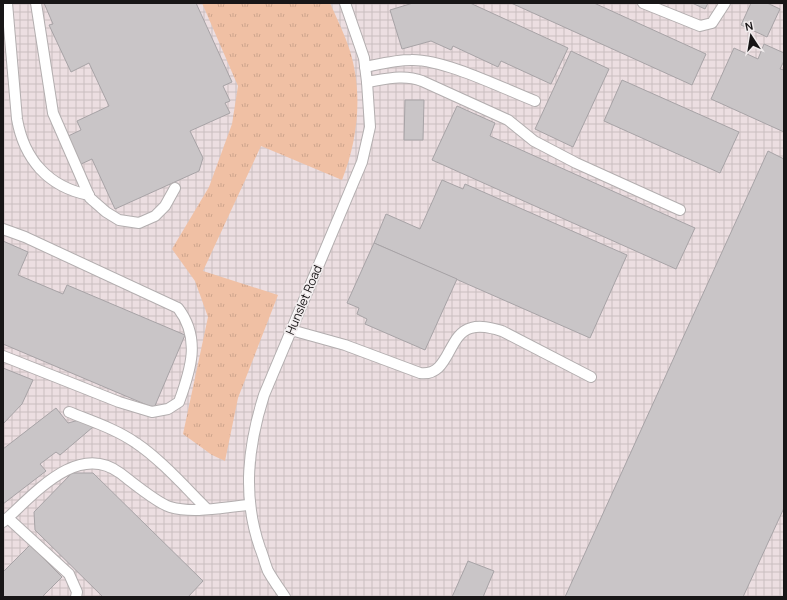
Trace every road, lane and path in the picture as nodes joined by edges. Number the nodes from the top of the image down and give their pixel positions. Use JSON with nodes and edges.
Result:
{"nodes":[{"id":1,"x":7,"y":3,"type":"edge"},
{"id":2,"x":36,"y":3,"type":"edge"},
{"id":3,"x":643,"y":3,"type":"edge"},
{"id":4,"x":725,"y":3,"type":"edge"},
{"id":5,"x":349,"y":4,"type":"edge"},
{"id":6,"x":365,"y":67,"type":"junction"},
{"id":7,"x":367,"y":82,"type":"junction"},
{"id":8,"x":535,"y":101,"type":"dead end"},
{"id":9,"x":175,"y":188,"type":"dead end"},
{"id":10,"x":88,"y":195,"type":"junction"},
{"id":11,"x":680,"y":210,"type":"dead end"},
{"id":12,"x":3,"y":230,"type":"edge"},
{"id":13,"x":291,"y":330,"type":"junction"},
{"id":14,"x":3,"y":356,"type":"edge"},
{"id":15,"x":591,"y":377,"type":"dead end"},
{"id":16,"x":69,"y":412,"type":"dead end"},
{"id":17,"x":249,"y":505,"type":"junction"},
{"id":18,"x":206,"y":508,"type":"junction"},
{"id":19,"x":5,"y":520,"type":"edge"},
{"id":20,"x":76,"y":597,"type":"edge"},
{"id":21,"x":285,"y":597,"type":"edge"}],
"edges":[{"from":1,"to":10,"type":"lane"},
{"from":2,"to":10,"type":"lane"},
{"from":3,"to":4,"type":"lane"},
{"from":5,"to":6,"type":"lane","name":"Hunslet Road"},
{"from":6,"to":7,"type":"lane","name":"Hunslet Road"},
{"from":6,"to":8,"type":"lane"},
{"from":7,"to":11,"type":"lane"},
{"from":7,"to":13,"type":"lane","name":"Hunslet Road"},
{"from":9,"to":10,"type":"lane"},
{"from":12,"to":14,"type":"lane"},
{"from":13,"to":15,"type":"lane"},
{"from":13,"to":17,"type":"lane","name":"Hunslet Road"},
{"from":16,"to":18,"type":"lane"},
{"from":17,"to":18,"type":"lane"},
{"from":17,"to":21,"type":"lane","name":"Hunslet Road"},
{"from":18,"to":19,"type":"lane"},
{"from":19,"to":20,"type":"lane"}]}
